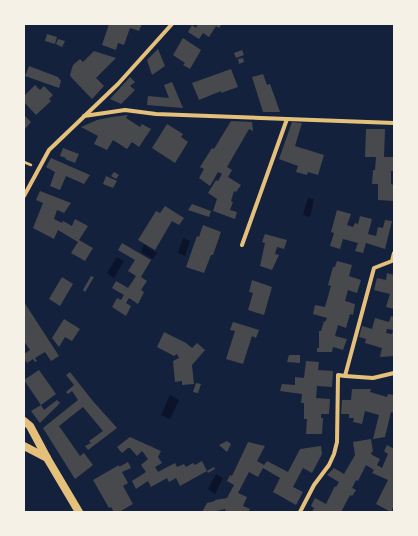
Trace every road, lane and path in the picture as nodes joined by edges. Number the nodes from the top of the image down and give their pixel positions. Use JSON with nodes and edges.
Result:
{"nodes":[{"id":1,"x":172,"y":24,"type":"edge"},
{"id":2,"x":84,"y":116,"type":"junction"},
{"id":3,"x":287,"y":119,"type":"junction"},
{"id":4,"x":394,"y":123,"type":"edge"},
{"id":5,"x":24,"y":196,"type":"edge"},
{"id":6,"x":242,"y":245,"type":"dead end"},
{"id":7,"x":394,"y":253,"type":"edge"},
{"id":8,"x":394,"y":373,"type":"edge"},
{"id":9,"x":345,"y":376,"type":"junction"},
{"id":10,"x":24,"y":421,"type":"edge"},
{"id":11,"x":24,"y":446,"type":"edge"},
{"id":12,"x":47,"y":458,"type":"junction"},
{"id":13,"x":79,"y":512,"type":"edge"},
{"id":14,"x":300,"y":512,"type":"edge"}],
"edges":[{"from":1,"to":2,"type":"street"},
{"from":2,"to":3,"type":"street"},
{"from":2,"to":5,"type":"street"},
{"from":3,"to":4,"type":"street"},
{"from":3,"to":6,"type":"street"},
{"from":7,"to":9,"type":"street"},
{"from":8,"to":9,"type":"street"},
{"from":9,"to":14,"type":"street"},
{"from":10,"to":12,"type":"main road"},
{"from":11,"to":12,"type":"main road"},
{"from":12,"to":13,"type":"main road"}]}
